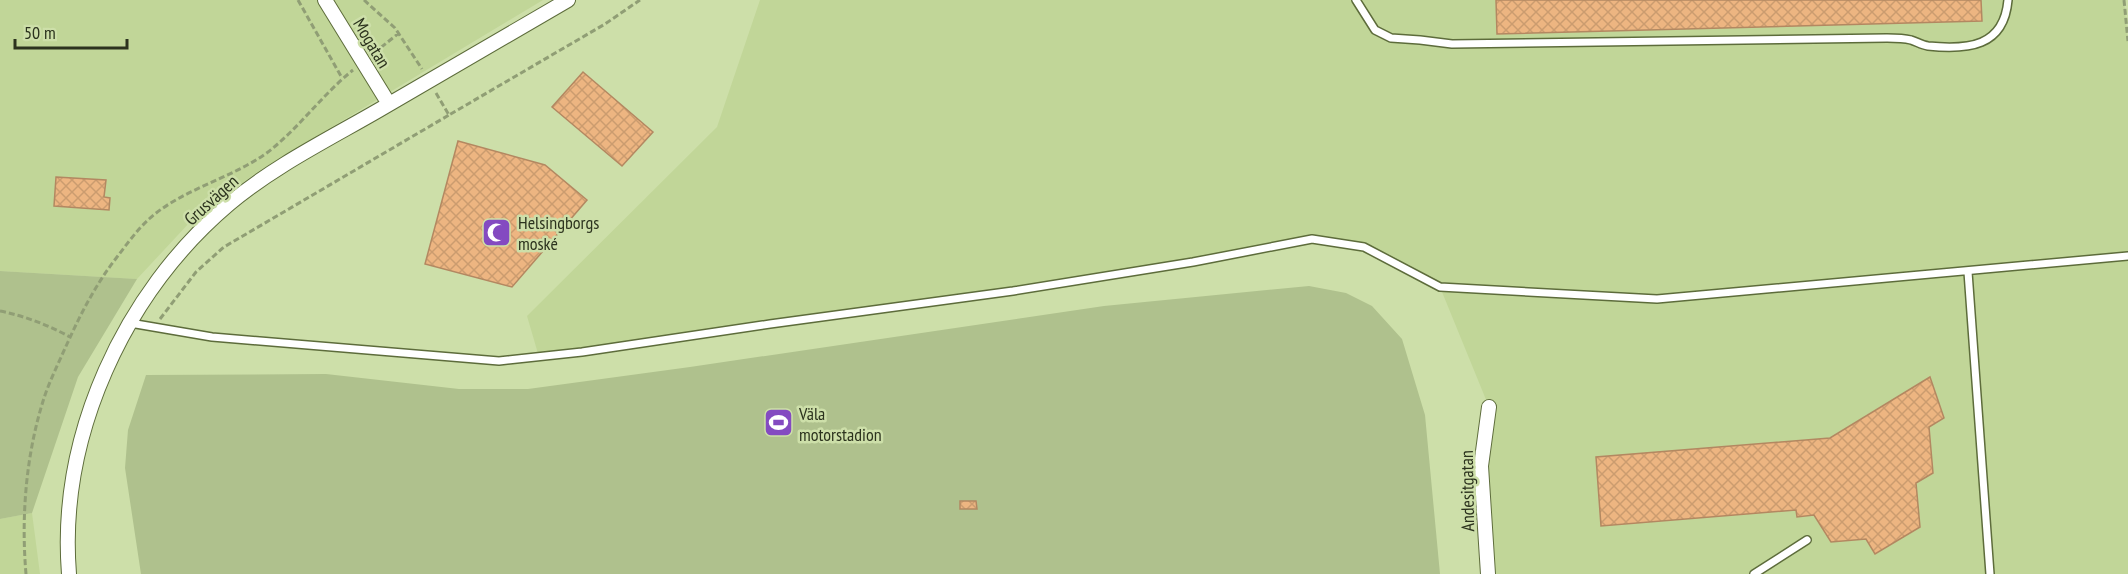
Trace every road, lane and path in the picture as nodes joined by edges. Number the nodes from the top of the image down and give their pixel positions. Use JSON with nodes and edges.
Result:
{"nodes":[{"id":1,"x":298,"y":0,"type":"edge"},
{"id":2,"x":325,"y":0,"type":"edge"},
{"id":3,"x":568,"y":0,"type":"edge"},
{"id":4,"x":1356,"y":0,"type":"edge"},
{"id":5,"x":2008,"y":0,"type":"edge"},
{"id":6,"x":2124,"y":0,"type":"edge"},
{"id":7,"x":2128,"y":40,"type":"edge"},
{"id":8,"x":342,"y":78,"type":"dead end"},
{"id":9,"x":389,"y":104,"type":"junction"},
{"id":10,"x":449,"y":115,"type":"dead end"},
{"id":11,"x":2128,"y":256,"type":"edge"},
{"id":12,"x":1968,"y":272,"type":"junction"},
{"id":13,"x":0,"y":311,"type":"edge"},
{"id":14,"x":130,"y":323,"type":"junction"},
{"id":15,"x":154,"y":327,"type":"junction"},
{"id":16,"x":70,"y":337,"type":"dead end"},
{"id":17,"x":1489,"y":407,"type":"dead end"},
{"id":18,"x":1807,"y":540,"type":"dead end"},
{"id":19,"x":69,"y":574,"type":"edge"},
{"id":20,"x":1488,"y":574,"type":"edge"},
{"id":21,"x":1754,"y":574,"type":"edge"},
{"id":22,"x":1990,"y":574,"type":"edge"}],
"edges":[{"from":1,"to":8,"type":"path"},
{"from":2,"to":9,"type":"street","name":"Mogatan"},
{"from":3,"to":9,"type":"street","name":"Grusvägen"},
{"from":4,"to":5,"type":"lane"},
{"from":6,"to":7,"type":"path"},
{"from":9,"to":14,"type":"street","name":"Grusvägen"},
{"from":10,"to":15,"type":"path"},
{"from":11,"to":12,"type":"lane"},
{"from":12,"to":15,"type":"lane"},
{"from":12,"to":22,"type":"lane"},
{"from":13,"to":16,"type":"path"},
{"from":14,"to":15,"type":"lane"},
{"from":14,"to":19,"type":"street","name":"Grusvägen"},
{"from":17,"to":20,"type":"street","name":"Andesitgatan"},
{"from":18,"to":21,"type":"lane"}]}
